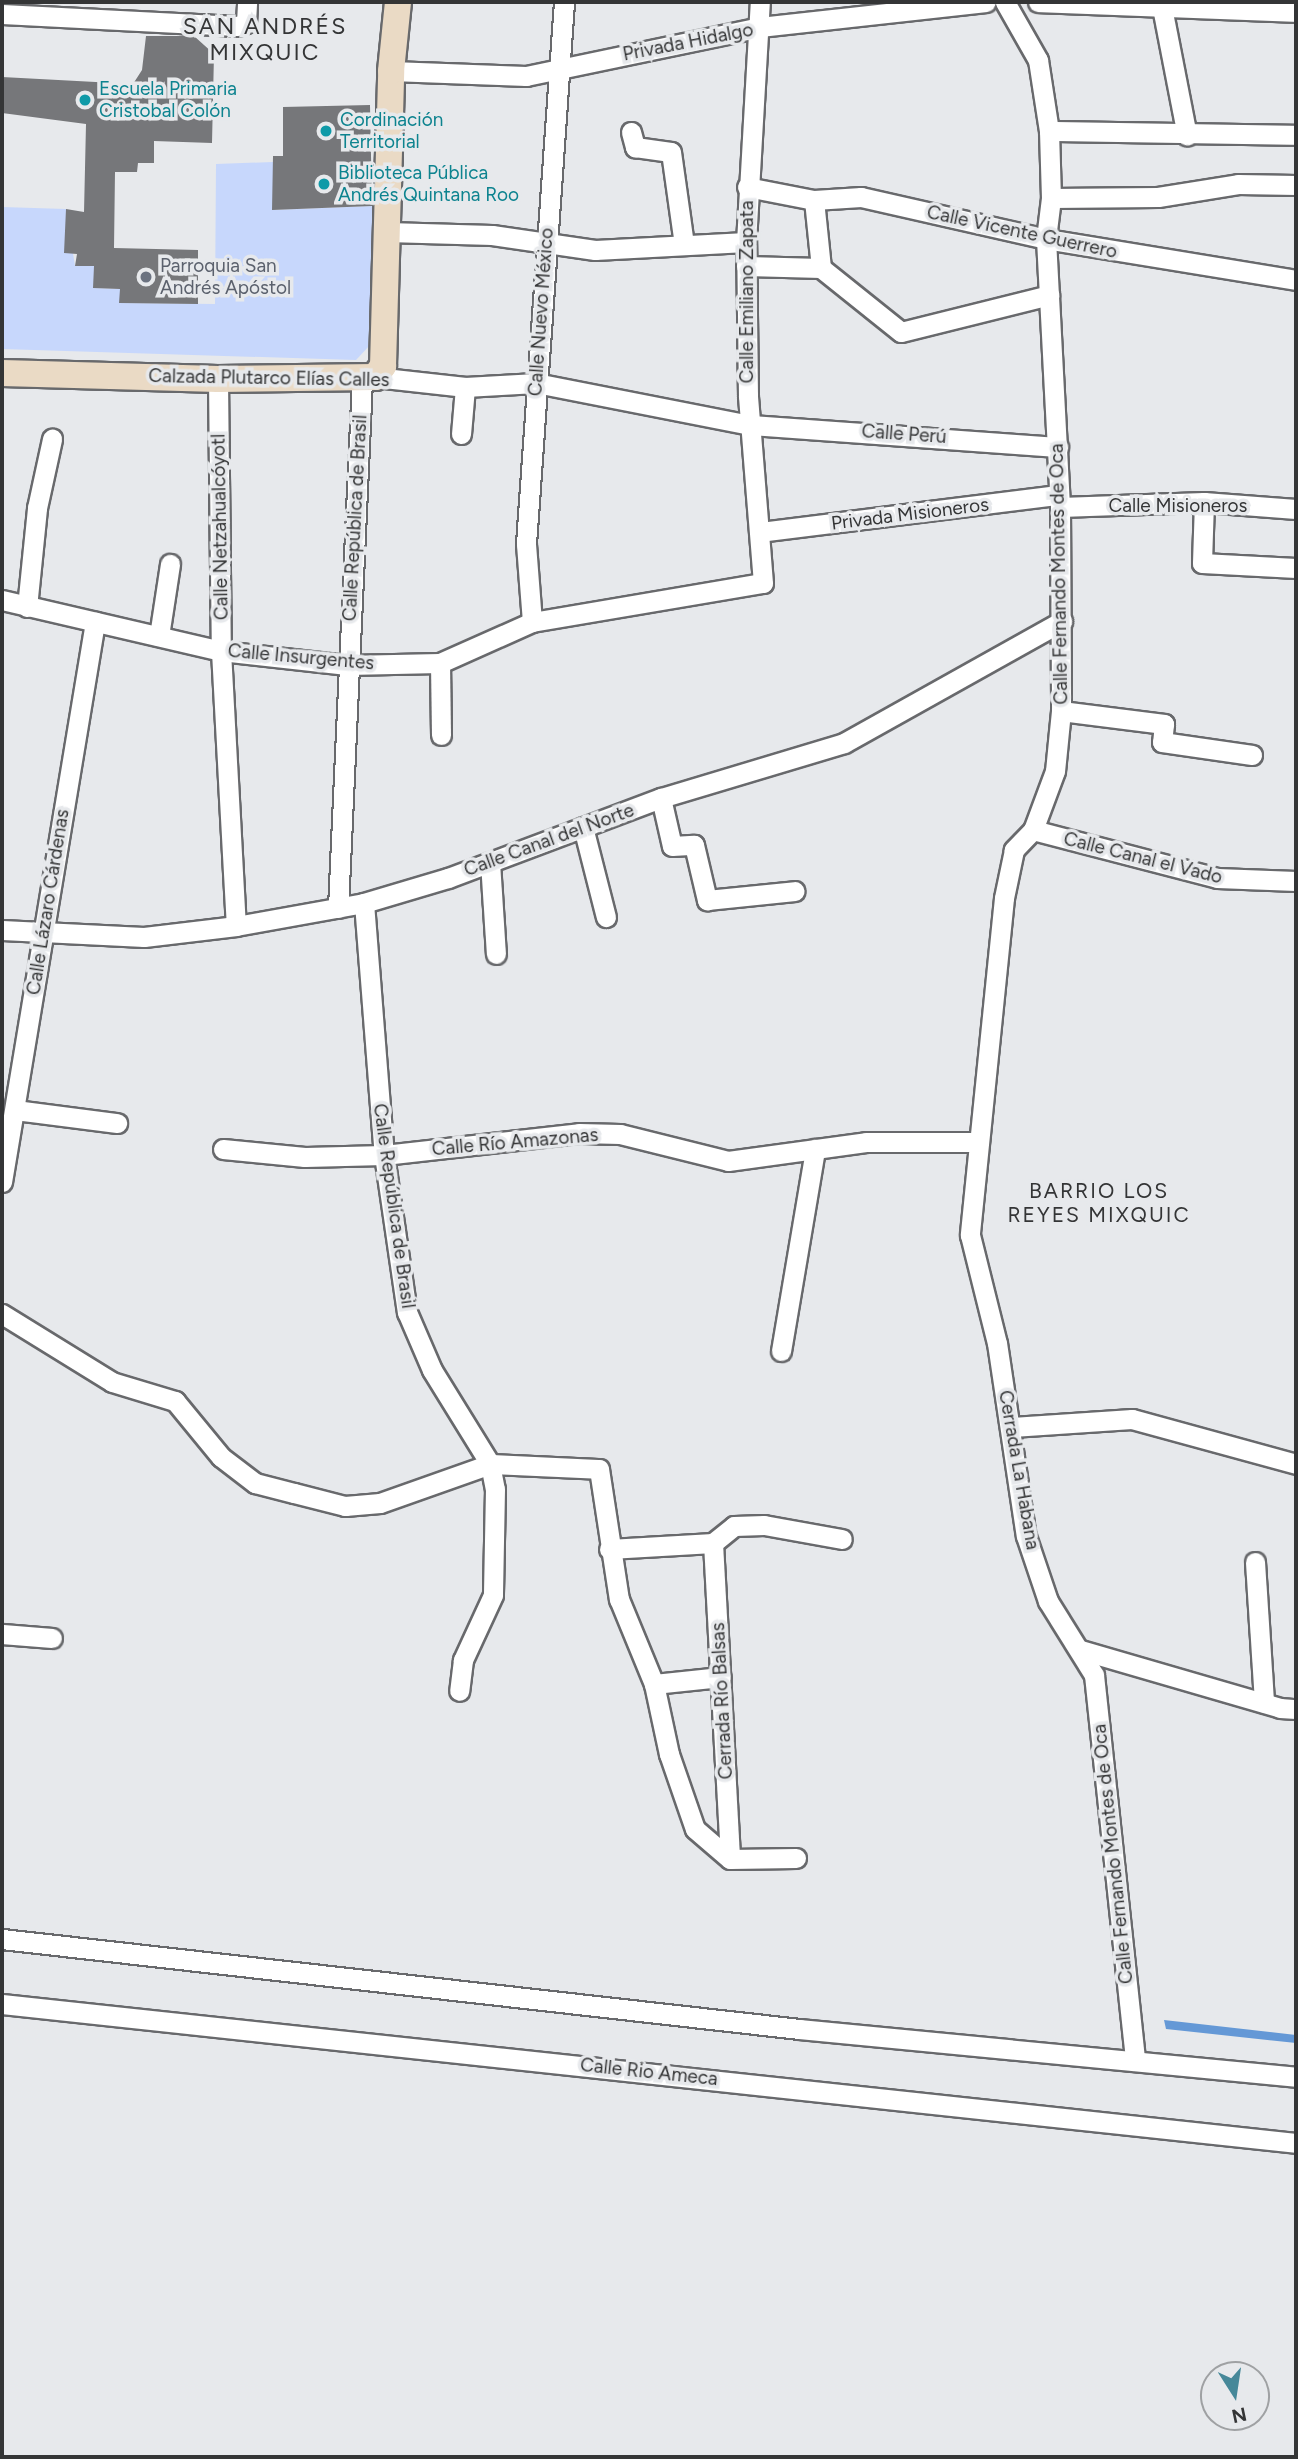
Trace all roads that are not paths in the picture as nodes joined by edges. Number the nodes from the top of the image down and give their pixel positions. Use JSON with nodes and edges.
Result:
{"nodes":[{"id":1,"x":247,"y":2,"type":"edge"},
{"id":2,"x":398,"y":2,"type":"edge"},
{"id":3,"x":564,"y":2,"type":"edge"},
{"id":4,"x":760,"y":2,"type":"edge"},
{"id":5,"x":986,"y":2,"type":"edge"},
{"id":6,"x":1005,"y":2,"type":"edge"},
{"id":7,"x":1038,"y":2,"type":"edge"},
{"id":8,"x":1077,"y":3,"type":"edge"},
{"id":9,"x":1161,"y":5,"type":"edge"},
{"id":10,"x":97,"y":9,"type":"edge"},
{"id":11,"x":1296,"y":12,"type":"edge"},
{"id":12,"x":2,"y":14,"type":"edge"},
{"id":13,"x":760,"y":27,"type":"junction"},
{"id":14,"x":560,"y":68,"type":"junction"},
{"id":15,"x":391,"y":71,"type":"junction"},
{"id":16,"x":1049,"y":131,"type":"junction"},
{"id":17,"x":631,"y":132,"type":"dead end"},
{"id":18,"x":1296,"y":135,"type":"edge"},
{"id":19,"x":1187,"y":136,"type":"junction"},
{"id":20,"x":1296,"y":185,"type":"edge"},
{"id":21,"x":747,"y":187,"type":"junction"},
{"id":22,"x":1051,"y":198,"type":"junction"},
{"id":23,"x":814,"y":200,"type":"junction"},
{"id":24,"x":387,"y":232,"type":"junction"},
{"id":25,"x":1046,"y":239,"type":"junction"},
{"id":26,"x":746,"y":242,"type":"junction"},
{"id":27,"x":684,"y":243,"type":"junction"},
{"id":28,"x":546,"y":245,"type":"junction"},
{"id":29,"x":746,"y":266,"type":"junction"},
{"id":30,"x":821,"y":268,"type":"junction"},
{"id":31,"x":1296,"y":280,"type":"edge"},
{"id":32,"x":1049,"y":295,"type":"junction"},
{"id":33,"x":2,"y":373,"type":"edge"},
{"id":34,"x":368,"y":378,"type":"junction"},
{"id":35,"x":218,"y":379,"type":"junction"},
{"id":36,"x":536,"y":383,"type":"junction"},
{"id":37,"x":465,"y":387,"type":"junction"},
{"id":38,"x":750,"y":425,"type":"junction"},
{"id":39,"x":461,"y":434,"type":"dead end"},
{"id":40,"x":52,"y":439,"type":"dead end"},
{"id":41,"x":1058,"y":447,"type":"junction"},
{"id":42,"x":1060,"y":501,"type":"junction"},
{"id":43,"x":1205,"y":502,"type":"junction"},
{"id":44,"x":1296,"y":509,"type":"edge"},
{"id":45,"x":760,"y":532,"type":"junction"},
{"id":46,"x":170,"y":564,"type":"dead end"},
{"id":47,"x":1296,"y":568,"type":"edge"},
{"id":48,"x":763,"y":583,"type":"joint"},
{"id":49,"x":2,"y":600,"type":"edge"},
{"id":50,"x":27,"y":607,"type":"junction"},
{"id":51,"x":1062,"y":621,"type":"junction"},
{"id":52,"x":95,"y":622,"type":"junction"},
{"id":53,"x":532,"y":622,"type":"junction"},
{"id":54,"x":159,"y":636,"type":"junction"},
{"id":55,"x":221,"y":651,"type":"junction"},
{"id":56,"x":440,"y":663,"type":"junction"},
{"id":57,"x":347,"y":665,"type":"junction"},
{"id":58,"x":1061,"y":710,"type":"junction"},
{"id":59,"x":440,"y":735,"type":"dead end"},
{"id":60,"x":1251,"y":755,"type":"dead end"},
{"id":61,"x":662,"y":798,"type":"junction"},
{"id":62,"x":583,"y":827,"type":"junction"},
{"id":63,"x":1033,"y":830,"type":"junction"},
{"id":64,"x":490,"y":862,"type":"junction"},
{"id":65,"x":1296,"y":881,"type":"edge"},
{"id":66,"x":795,"y":891,"type":"dead end"},
{"id":67,"x":364,"y":903,"type":"junction"},
{"id":68,"x":338,"y":908,"type":"junction"},
{"id":69,"x":606,"y":917,"type":"dead end"},
{"id":70,"x":236,"y":926,"type":"junction"},
{"id":71,"x":2,"y":930,"type":"edge"},
{"id":72,"x":41,"y":936,"type":"junction"},
{"id":73,"x":496,"y":954,"type":"dead end"},
{"id":74,"x":15,"y":1110,"type":"junction"},
{"id":75,"x":117,"y":1123,"type":"dead end"},
{"id":76,"x":978,"y":1142,"type":"junction"},
{"id":77,"x":223,"y":1149,"type":"dead end"},
{"id":78,"x":815,"y":1149,"type":"junction"},
{"id":79,"x":384,"y":1155,"type":"junction"},
{"id":80,"x":2,"y":1182,"type":"edge"},
{"id":81,"x":2,"y":1314,"type":"edge"},
{"id":82,"x":781,"y":1351,"type":"dead end"},
{"id":83,"x":1012,"y":1427,"type":"junction"},
{"id":84,"x":490,"y":1464,"type":"junction"},
{"id":85,"x":1296,"y":1464,"type":"edge"},
{"id":86,"x":842,"y":1539,"type":"dead end"},
{"id":87,"x":713,"y":1543,"type":"junction"},
{"id":88,"x":609,"y":1549,"type":"junction"},
{"id":89,"x":1255,"y":1562,"type":"dead end"},
{"id":90,"x":2,"y":1634,"type":"edge"},
{"id":91,"x":52,"y":1637,"type":"dead end"},
{"id":92,"x":1081,"y":1650,"type":"junction"},
{"id":93,"x":720,"y":1677,"type":"junction"},
{"id":94,"x":654,"y":1684,"type":"junction"},
{"id":95,"x":459,"y":1691,"type":"dead end"},
{"id":96,"x":1264,"y":1703,"type":"junction"},
{"id":97,"x":1296,"y":1709,"type":"edge"},
{"id":98,"x":796,"y":1858,"type":"dead end"},
{"id":99,"x":730,"y":1859,"type":"junction"},
{"id":100,"x":2,"y":1939,"type":"edge"},
{"id":101,"x":2,"y":2004,"type":"edge"},
{"id":102,"x":1135,"y":2061,"type":"junction"},
{"id":103,"x":1296,"y":2077,"type":"edge"},
{"id":104,"x":1296,"y":2143,"type":"edge"}],
"edges":[{"from":1,"to":10,"type":"street"},
{"from":2,"to":15,"type":"main road"},
{"from":3,"to":14,"type":"street","name":"Calle Nuevo México"},
{"from":4,"to":13,"type":"street","name":"Calle Emiliano Zapata"},
{"from":5,"to":13,"type":"street","name":"Privada Hidalgo"},
{"from":6,"to":16,"type":"street","name":"Calle Fernando Montes de Oca"},
{"from":7,"to":8,"type":"street"},
{"from":8,"to":9,"type":"street"},
{"from":9,"to":11,"type":"street"},
{"from":9,"to":19,"type":"street"},
{"from":10,"to":12,"type":"street"},
{"from":13,"to":14,"type":"street","name":"Privada Hidalgo"},
{"from":13,"to":21,"type":"street","name":"Calle Emiliano Zapata"},
{"from":14,"to":15,"type":"street","name":"Privada Hidalgo"},
{"from":14,"to":28,"type":"street","name":"Calle Nuevo México"},
{"from":15,"to":24,"type":"main road"},
{"from":16,"to":19,"type":"street"},
{"from":16,"to":22,"type":"street","name":"Calle Fernando Montes de Oca"},
{"from":17,"to":27,"type":"street"},
{"from":18,"to":19,"type":"street"},
{"from":20,"to":22,"type":"street"},
{"from":21,"to":23,"type":"street","name":"Calle Vicente Guerrero"},
{"from":21,"to":26,"type":"street","name":"Calle Emiliano Zapata"},
{"from":22,"to":25,"type":"street","name":"Calle Fernando Montes de Oca"},
{"from":23,"to":25,"type":"street","name":"Calle Vicente Guerrero"},
{"from":23,"to":30,"type":"street"},
{"from":24,"to":28,"type":"street"},
{"from":24,"to":34,"type":"main road"},
{"from":25,"to":31,"type":"street","name":"Calle Vicente Guerrero"},
{"from":25,"to":32,"type":"street","name":"Calle Fernando Montes de Oca"},
{"from":26,"to":27,"type":"street"},
{"from":26,"to":29,"type":"street","name":"Calle Emiliano Zapata"},
{"from":27,"to":28,"type":"street"},
{"from":28,"to":36,"type":"street","name":"Calle Nuevo México"},
{"from":29,"to":30,"type":"street"},
{"from":29,"to":38,"type":"street","name":"Calle Emiliano Zapata"},
{"from":30,"to":32,"type":"street"},
{"from":32,"to":41,"type":"street","name":"Calle Fernando Montes de Oca"},
{"from":33,"to":35,"type":"main road","name":"Calzada Plutarco Elías Calles"},
{"from":34,"to":35,"type":"main road","name":"Calzada Plutarco Elías Calles"},
{"from":34,"to":37,"type":"street","name":"Calzada Plutarco Elías Calles"},
{"from":34,"to":57,"type":"street","name":"Calle República de Brasil"},
{"from":35,"to":55,"type":"street","name":"Calle Netzahualcóyotl"},
{"from":36,"to":37,"type":"street","name":"Calzada Plutarco Elías Calles"},
{"from":36,"to":38,"type":"street","name":"Calle Perú"},
{"from":36,"to":53,"type":"street","name":"Calle Nuevo México"},
{"from":37,"to":39,"type":"street"},
{"from":38,"to":41,"type":"street","name":"Calle Perú"},
{"from":38,"to":45,"type":"street","name":"Calle Emiliano Zapata"},
{"from":40,"to":50,"type":"street"},
{"from":41,"to":42,"type":"street","name":"Calle Fernando Montes de Oca"},
{"from":42,"to":43,"type":"street","name":"Calle Misioneros"},
{"from":42,"to":45,"type":"street","name":"Privada Misioneros"},
{"from":42,"to":51,"type":"street","name":"Calle Fernando Montes de Oca"},
{"from":43,"to":44,"type":"street","name":"Calle Misioneros"},
{"from":43,"to":47,"type":"street"},
{"from":45,"to":48,"type":"street","name":"Calle Emiliano Zapata"},
{"from":46,"to":54,"type":"street"},
{"from":48,"to":53,"type":"street","name":"Calle Insurgentes"},
{"from":49,"to":50,"type":"street","name":"Calle Insurgentes"},
{"from":50,"to":52,"type":"street","name":"Calle Insurgentes"},
{"from":51,"to":58,"type":"street","name":"Calle Fernando Montes de Oca"},
{"from":51,"to":61,"type":"street","name":"Calle Canal del Norte"},
{"from":52,"to":54,"type":"street","name":"Calle Insurgentes"},
{"from":52,"to":72,"type":"street","name":"Calle Lázaro Cárdenas"},
{"from":53,"to":56,"type":"street","name":"Calle Insurgentes"},
{"from":54,"to":55,"type":"street","name":"Calle Insurgentes"},
{"from":55,"to":57,"type":"street","name":"Calle Insurgentes"},
{"from":55,"to":70,"type":"street","name":"Calle Netzahualcóyotl"},
{"from":56,"to":57,"type":"street","name":"Calle Insurgentes"},
{"from":56,"to":59,"type":"street"},
{"from":57,"to":68,"type":"street","name":"Calle República de Brasil"},
{"from":58,"to":60,"type":"street"},
{"from":58,"to":63,"type":"street","name":"Calle Fernando Montes de Oca"},
{"from":61,"to":62,"type":"street","name":"Calle Canal del Norte"},
{"from":61,"to":66,"type":"street"},
{"from":62,"to":64,"type":"street","name":"Calle Canal del Norte"},
{"from":62,"to":69,"type":"street"},
{"from":63,"to":65,"type":"street","name":"Calle Canal el Vado"},
{"from":63,"to":76,"type":"street","name":"Calle Fernando Montes de Oca"},
{"from":64,"to":67,"type":"street","name":"Calle Canal del Norte"},
{"from":64,"to":73,"type":"street"},
{"from":67,"to":68,"type":"street","name":"Calle Canal del Norte"},
{"from":67,"to":79,"type":"street","name":"Calle República de Brasil"},
{"from":68,"to":70,"type":"street","name":"Calle Canal del Norte"},
{"from":70,"to":72,"type":"street","name":"Calle Canal del Norte"},
{"from":71,"to":72,"type":"street","name":"Calle Canal del Norte"},
{"from":72,"to":74,"type":"street","name":"Calle Lázaro Cárdenas"},
{"from":74,"to":75,"type":"street"},
{"from":74,"to":80,"type":"street","name":"Calle Lázaro Cárdenas"},
{"from":76,"to":78,"type":"street","name":"Calle Río Amazonas"},
{"from":76,"to":83,"type":"street","name":"Cerrada La Habana"},
{"from":77,"to":79,"type":"street","name":"Calle Río Amazonas"},
{"from":78,"to":79,"type":"street","name":"Calle Río Amazonas"},
{"from":78,"to":82,"type":"street"},
{"from":79,"to":84,"type":"street","name":"Calle República de Brasil"},
{"from":81,"to":84,"type":"street"},
{"from":83,"to":85,"type":"street"},
{"from":83,"to":92,"type":"street","name":"Cerrada La Habana"},
{"from":84,"to":88,"type":"street"},
{"from":84,"to":95,"type":"street","name":"Calle República de Brasil"},
{"from":86,"to":87,"type":"street"},
{"from":87,"to":88,"type":"street"},
{"from":87,"to":93,"type":"street","name":"Cerrada Río Balsas"},
{"from":88,"to":94,"type":"street"},
{"from":89,"to":96,"type":"street"},
{"from":90,"to":91,"type":"street"},
{"from":92,"to":96,"type":"street"},
{"from":92,"to":102,"type":"street","name":"Calle Fernando Montes de Oca"},
{"from":93,"to":94,"type":"street"},
{"from":93,"to":99,"type":"street","name":"Cerrada Río Balsas"},
{"from":94,"to":99,"type":"street"},
{"from":96,"to":97,"type":"street"},
{"from":98,"to":99,"type":"street"},
{"from":100,"to":102,"type":"street"},
{"from":101,"to":104,"type":"street","name":"Calle Rio Ameca"},
{"from":102,"to":103,"type":"street"}]}
